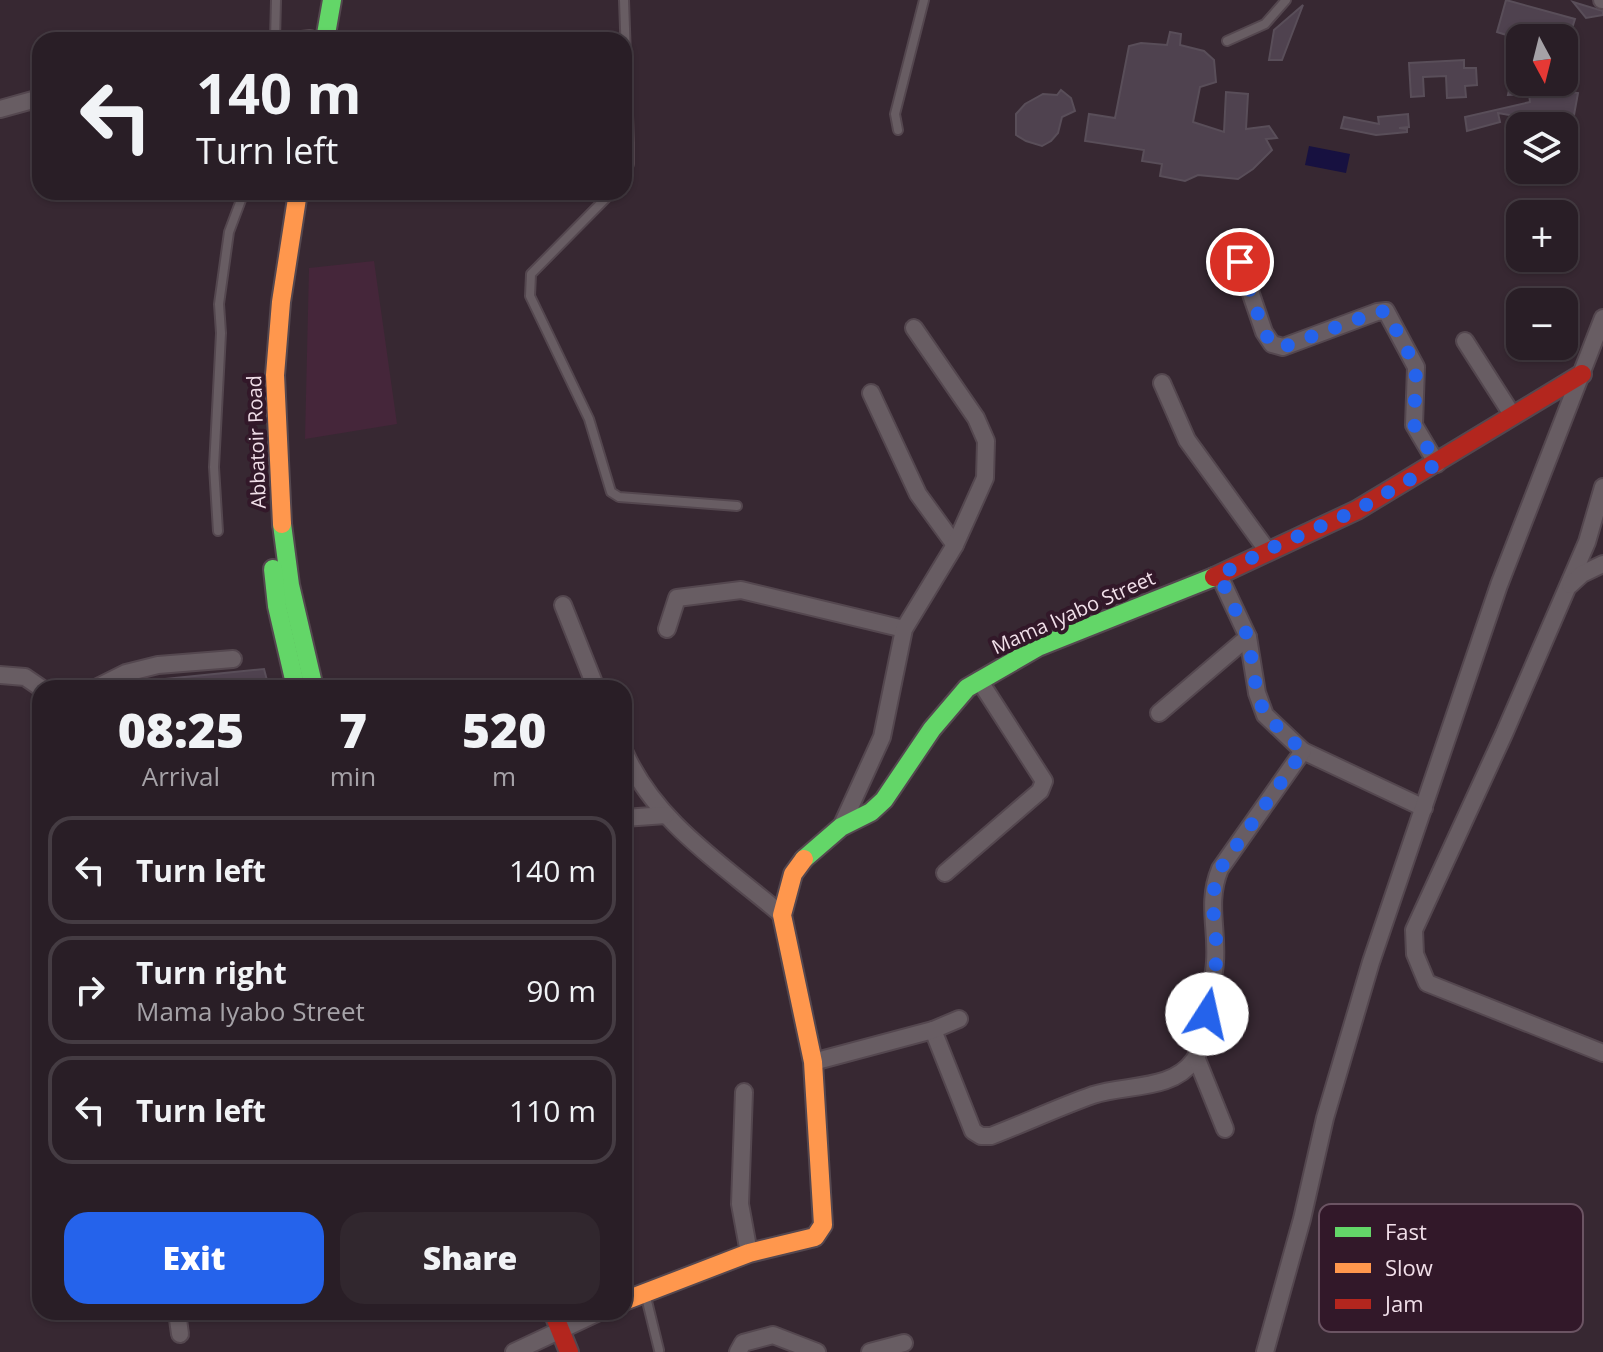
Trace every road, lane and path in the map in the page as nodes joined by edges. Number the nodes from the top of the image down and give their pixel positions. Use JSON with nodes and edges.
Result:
{"nodes":[{"id":1,"x":276,"y":0,"type":"edge"},
{"id":2,"x":317,"y":0,"type":"edge"},
{"id":3,"x":332,"y":0,"type":"edge"},
{"id":4,"x":624,"y":0,"type":"edge"},
{"id":5,"x":924,"y":0,"type":"edge"},
{"id":6,"x":1286,"y":0,"type":"edge"},
{"id":7,"x":275,"y":32,"type":"edge"},
{"id":8,"x":311,"y":32,"type":"edge"},
{"id":9,"x":326,"y":32,"type":"edge"},
{"id":10,"x":625,"y":32,"type":"edge"},
{"id":11,"x":1227,"y":41,"type":"dead end"},
{"id":12,"x":32,"y":100,"type":"edge"},
{"id":13,"x":0,"y":109,"type":"edge"},
{"id":14,"x":898,"y":130,"type":"dead end"},
{"id":15,"x":241,"y":200,"type":"edge"},
{"id":16,"x":283,"y":200,"type":"edge"},
{"id":17,"x":297,"y":200,"type":"edge"},
{"id":18,"x":604,"y":200,"type":"edge"},
{"id":19,"x":1240,"y":262,"type":"dead end"},
{"id":20,"x":1603,"y":318,"type":"edge"},
{"id":21,"x":914,"y":328,"type":"dead end"},
{"id":22,"x":1465,"y":341,"type":"dead end"},
{"id":23,"x":1582,"y":374,"type":"junction"},
{"id":24,"x":1162,"y":383,"type":"dead end"},
{"id":25,"x":871,"y":393,"type":"dead end"},
{"id":26,"x":1513,"y":416,"type":"junction"},
{"id":27,"x":1437,"y":464,"type":"junction"},
{"id":28,"x":1603,"y":487,"type":"edge"},
{"id":29,"x":737,"y":506,"type":"dead end"},
{"id":30,"x":218,"y":531,"type":"dead end"},
{"id":31,"x":1587,"y":542,"type":"junction"},
{"id":32,"x":955,"y":545,"type":"junction"},
{"id":33,"x":1267,"y":550,"type":"junction"},
{"id":34,"x":1603,"y":550,"type":"edge"},
{"id":35,"x":1603,"y":564,"type":"edge"},
{"id":36,"x":1219,"y":575,"type":"junction"},
{"id":37,"x":1564,"y":592,"type":"junction"},
{"id":38,"x":563,"y":605,"type":"dead end"},
{"id":39,"x":667,"y":629,"type":"dead end"},
{"id":40,"x":904,"y":629,"type":"junction"},
{"id":41,"x":1248,"y":637,"type":"junction"},
{"id":42,"x":233,"y":659,"type":"dead end"},
{"id":43,"x":0,"y":675,"type":"edge"},
{"id":44,"x":112,"y":680,"type":"edge"},
{"id":45,"x":294,"y":680,"type":"edge"},
{"id":46,"x":312,"y":680,"type":"edge"},
{"id":47,"x":593,"y":680,"type":"edge"},
{"id":48,"x":979,"y":680,"type":"junction"},
{"id":49,"x":32,"y":682,"type":"edge"},
{"id":50,"x":1159,"y":713,"type":"dead end"},
{"id":51,"x":1303,"y":751,"type":"junction"},
{"id":52,"x":632,"y":768,"type":"edge"},
{"id":53,"x":1424,"y":808,"type":"junction"},
{"id":54,"x":666,"y":815,"type":"junction"},
{"id":55,"x":632,"y":817,"type":"edge"},
{"id":56,"x":841,"y":827,"type":"junction"},
{"id":57,"x":945,"y":873,"type":"dead end"},
{"id":58,"x":782,"y":915,"type":"junction"},
{"id":59,"x":959,"y":1019,"type":"dead end"},
{"id":60,"x":933,"y":1030,"type":"junction"},
{"id":61,"x":1603,"y":1053,"type":"edge"},
{"id":62,"x":1196,"y":1057,"type":"junction"},
{"id":63,"x":813,"y":1062,"type":"junction"},
{"id":64,"x":744,"y":1092,"type":"dead end"},
{"id":65,"x":1225,"y":1129,"type":"dead end"},
{"id":66,"x":749,"y":1253,"type":"junction"},
{"id":67,"x":645,"y":1292,"type":"junction"},
{"id":68,"x":632,"y":1298,"type":"edge"},
{"id":69,"x":178,"y":1320,"type":"edge"},
{"id":70,"x":554,"y":1324,"type":"edge"},
{"id":71,"x":180,"y":1334,"type":"dead end"},
{"id":72,"x":904,"y":1343,"type":"dead end"},
{"id":73,"x":659,"y":1350,"type":"dead end"},
{"id":74,"x":514,"y":1352,"type":"edge"},
{"id":75,"x":558,"y":1352,"type":"edge"},
{"id":76,"x":569,"y":1352,"type":"edge"},
{"id":77,"x":738,"y":1352,"type":"edge"},
{"id":78,"x":817,"y":1352,"type":"edge"},
{"id":79,"x":870,"y":1352,"type":"edge"},
{"id":80,"x":1265,"y":1352,"type":"edge"}],
"edges":[{"from":1,"to":7,"type":"lane"},
{"from":2,"to":8,"type":"street"},
{"from":3,"to":9,"type":"street"},
{"from":4,"to":10,"type":"lane"},
{"from":5,"to":14,"type":"lane"},
{"from":6,"to":11,"type":"lane"},
{"from":12,"to":13,"type":"street"},
{"from":15,"to":30,"type":"lane"},
{"from":16,"to":45,"type":"street","name":"Abbatoir Road"},
{"from":17,"to":46,"type":"street","name":"Abbatoir Road"},
{"from":18,"to":29,"type":"lane"},
{"from":19,"to":27,"type":"street"},
{"from":20,"to":23,"type":"street"},
{"from":21,"to":32,"type":"street"},
{"from":22,"to":26,"type":"street"},
{"from":23,"to":26,"type":"street","name":"Mama Iyabo Street"},
{"from":23,"to":53,"type":"street"},
{"from":24,"to":33,"type":"street"},
{"from":25,"to":32,"type":"street"},
{"from":26,"to":27,"type":"street","name":"Mama Iyabo Street"},
{"from":27,"to":33,"type":"street","name":"Mama Iyabo Street"},
{"from":28,"to":31,"type":"street"},
{"from":31,"to":34,"type":"street"},
{"from":31,"to":37,"type":"street"},
{"from":32,"to":40,"type":"street"},
{"from":33,"to":36,"type":"street","name":"Mama Iyabo Street"},
{"from":35,"to":37,"type":"street"},
{"from":36,"to":41,"type":"street"},
{"from":36,"to":48,"type":"street","name":"Mama Iyabo Street"},
{"from":37,"to":61,"type":"street"},
{"from":38,"to":47,"type":"street"},
{"from":39,"to":40,"type":"street"},
{"from":40,"to":56,"type":"street"},
{"from":41,"to":50,"type":"street"},
{"from":41,"to":51,"type":"street"},
{"from":42,"to":44,"type":"street"},
{"from":43,"to":49,"type":"street"},
{"from":48,"to":56,"type":"street","name":"Mama Iyabo Street"},
{"from":48,"to":57,"type":"street"},
{"from":51,"to":53,"type":"street"},
{"from":51,"to":62,"type":"street"},
{"from":52,"to":54,"type":"street"},
{"from":53,"to":80,"type":"street"},
{"from":54,"to":55,"type":"street"},
{"from":54,"to":58,"type":"street"},
{"from":56,"to":58,"type":"street","name":"Mama Iyabo Street"},
{"from":58,"to":63,"type":"street","name":"Mama Iyabo Street"},
{"from":59,"to":60,"type":"street"},
{"from":60,"to":62,"type":"street"},
{"from":60,"to":63,"type":"street"},
{"from":62,"to":65,"type":"street"},
{"from":63,"to":66,"type":"street","name":"Mama Iyabo Street"},
{"from":64,"to":66,"type":"street"},
{"from":66,"to":67,"type":"street","name":"Mama Iyabo Street"},
{"from":67,"to":68,"type":"street","name":"Mama Iyabo Street"},
{"from":67,"to":73,"type":"lane"},
{"from":69,"to":71,"type":"street"},
{"from":70,"to":74,"type":"street"},
{"from":70,"to":75,"type":"street"},
{"from":70,"to":76,"type":"street"},
{"from":72,"to":79,"type":"street"},
{"from":77,"to":78,"type":"street"}]}
